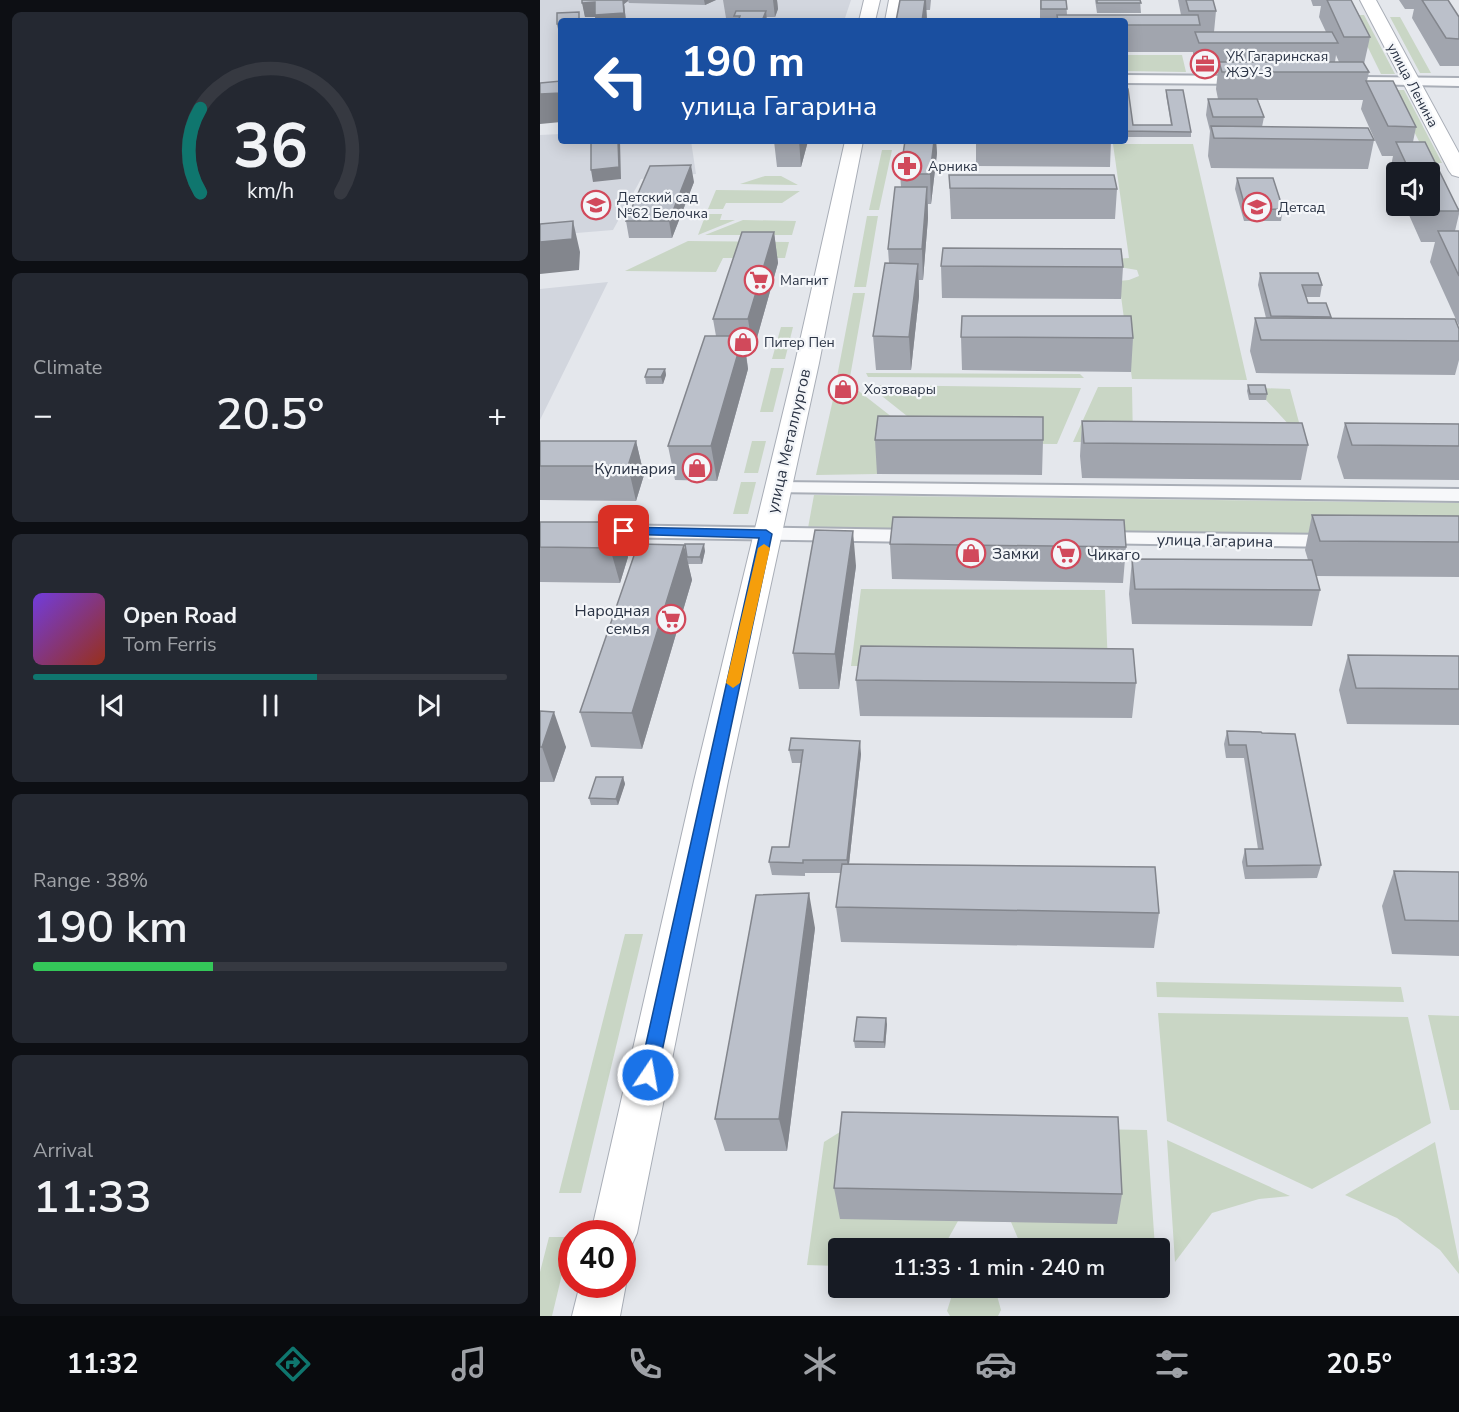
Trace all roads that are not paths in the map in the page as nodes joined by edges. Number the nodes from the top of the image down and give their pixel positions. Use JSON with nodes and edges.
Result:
{"nodes":[{"id":1,"x":872,"y":0,"type":"edge"},
{"id":2,"x":897,"y":0,"type":"edge"},
{"id":3,"x":1368,"y":0,"type":"edge"},
{"id":4,"x":868,"y":18,"type":"edge"},
{"id":5,"x":893,"y":18,"type":"edge"},
{"id":6,"x":1128,"y":79,"type":"edge"},
{"id":7,"x":1262,"y":80,"type":"edge"},
{"id":8,"x":1357,"y":81,"type":"edge"},
{"id":9,"x":1411,"y":82,"type":"junction"},
{"id":10,"x":1459,"y":82,"type":"edge"},
{"id":11,"x":853,"y":144,"type":"edge"},
{"id":12,"x":1459,"y":171,"type":"edge"},
{"id":13,"x":778,"y":488,"type":"junction"},
{"id":14,"x":1459,"y":495,"type":"edge"},
{"id":15,"x":540,"y":530,"type":"edge"},
{"id":16,"x":766,"y":534,"type":"junction"},
{"id":17,"x":939,"y":536,"type":"edge"},
{"id":18,"x":1080,"y":538,"type":"edge"},
{"id":19,"x":1356,"y":541,"type":"edge"},
{"id":20,"x":617,"y":1220,"type":"edge"},
{"id":21,"x":600,"y":1298,"type":"edge"},
{"id":22,"x":596,"y":1316,"type":"edge"}],
"edges":[{"from":1,"to":4,"type":"street"},
{"from":2,"to":5,"type":"street"},
{"from":3,"to":9,"type":"street","name":"улица Ленина"},
{"from":6,"to":7,"type":"street"},
{"from":8,"to":9,"type":"street"},
{"from":9,"to":10,"type":"street"},
{"from":9,"to":12,"type":"street","name":"улица Ленина"},
{"from":11,"to":13,"type":"street","name":"улица Металлургов"},
{"from":13,"to":14,"type":"street"},
{"from":13,"to":16,"type":"street","name":"улица Металлургов"},
{"from":15,"to":16,"type":"street"},
{"from":16,"to":17,"type":"street"},
{"from":16,"to":20,"type":"street","name":"улица Металлургов"},
{"from":18,"to":19,"type":"street","name":"улица Гагарина"},
{"from":21,"to":22,"type":"street"}]}
